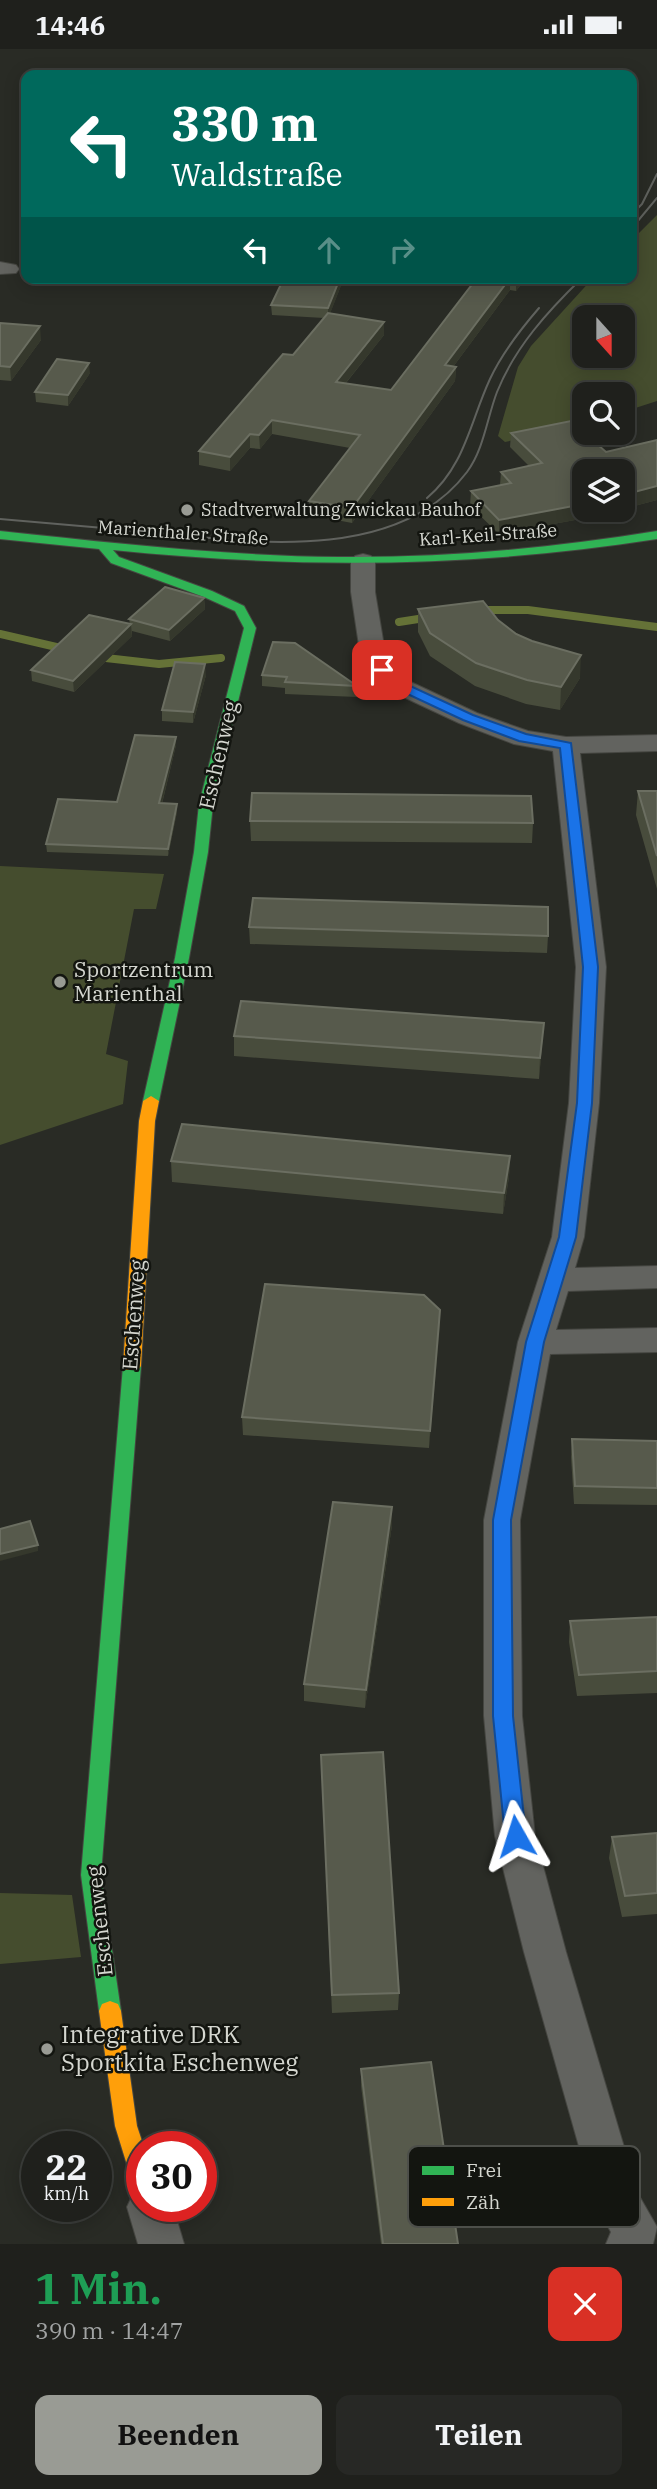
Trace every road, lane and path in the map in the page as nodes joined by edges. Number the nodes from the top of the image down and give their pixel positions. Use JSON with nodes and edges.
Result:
{"nodes":[{"id":1,"x":0,"y":535,"type":"edge"},
{"id":2,"x":657,"y":535,"type":"edge"},
{"id":3,"x":104,"y":547,"type":"junction"},
{"id":4,"x":363,"y":561,"type":"junction"},
{"id":5,"x":657,"y":743,"type":"edge"},
{"id":6,"x":566,"y":745,"type":"junction"},
{"id":7,"x":657,"y":1277,"type":"edge"},
{"id":8,"x":554,"y":1280,"type":"junction"},
{"id":9,"x":657,"y":1340,"type":"edge"},
{"id":10,"x":535,"y":1342,"type":"junction"},
{"id":11,"x":128,"y":2131,"type":"edge"},
{"id":12,"x":601,"y":2146,"type":"edge"},
{"id":13,"x":154,"y":2222,"type":"edge"},
{"id":14,"x":161,"y":2244,"type":"edge"}],
"edges":[{"from":1,"to":3,"type":"street","name":"Marienthaler Straße"},
{"from":2,"to":4,"type":"street","name":"Karl-Keil-Straße"},
{"from":3,"to":4,"type":"street","name":"Marienthaler Straße"},
{"from":3,"to":11,"type":"street","name":"Eschenweg"},
{"from":4,"to":6,"type":"street"},
{"from":5,"to":6,"type":"street"},
{"from":6,"to":8,"type":"street"},
{"from":7,"to":8,"type":"street"},
{"from":8,"to":10,"type":"street"},
{"from":9,"to":10,"type":"street"},
{"from":10,"to":12,"type":"street"},
{"from":13,"to":14,"type":"street"}]}
